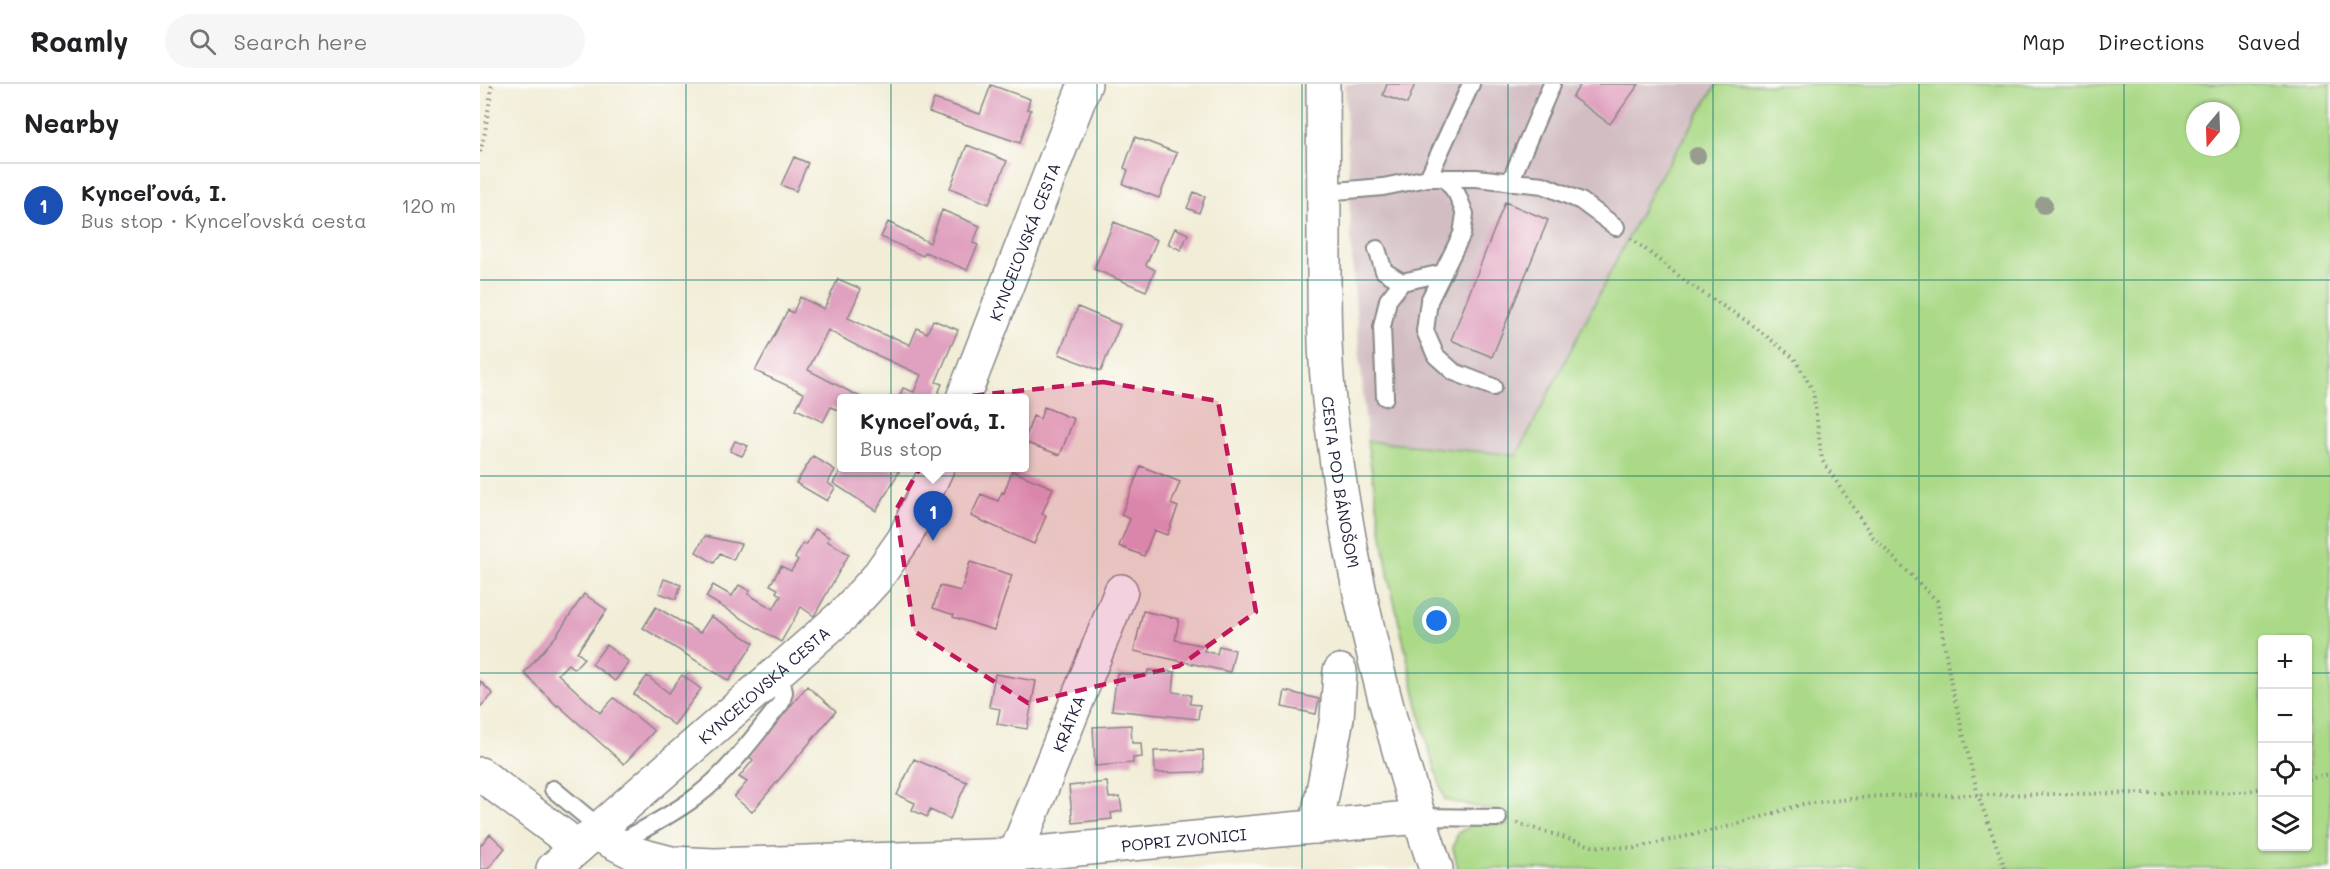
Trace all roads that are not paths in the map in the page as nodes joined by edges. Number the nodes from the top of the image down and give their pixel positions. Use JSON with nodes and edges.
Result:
{"nodes":[{"id":1,"x":1085,"y":84,"type":"edge"},
{"id":2,"x":1323,"y":84,"type":"edge"},
{"id":3,"x":1471,"y":84,"type":"edge"},
{"id":4,"x":1552,"y":84,"type":"edge"},
{"id":5,"x":1437,"y":178,"type":"junction"},
{"id":6,"x":1510,"y":182,"type":"junction"},
{"id":7,"x":1324,"y":192,"type":"junction"},
{"id":8,"x":1616,"y":227,"type":"road end"},
{"id":9,"x":1377,"y":249,"type":"dead end"},
{"id":10,"x":1443,"y":273,"type":"junction"},
{"id":11,"x":1402,"y":282,"type":"junction"},
{"id":12,"x":1492,"y":387,"type":"dead end"},
{"id":13,"x":965,"y":394,"type":"edge"},
{"id":14,"x":1385,"y":397,"type":"dead end"},
{"id":15,"x":935,"y":472,"type":"edge"},
{"id":16,"x":1121,"y":591,"type":"dead end"},
{"id":17,"x":1340,"y":671,"type":"dead end"},
{"id":18,"x":480,"y":774,"type":"edge"},
{"id":19,"x":553,"y":789,"type":"dead end"},
{"id":20,"x":1419,"y":817,"type":"junction"},
{"id":21,"x":1498,"y":818,"type":"road end"},
{"id":22,"x":1316,"y":826,"type":"junction"},
{"id":23,"x":597,"y":838,"type":"junction"},
{"id":24,"x":1015,"y":855,"type":"junction"},
{"id":25,"x":553,"y":869,"type":"edge"},
{"id":26,"x":1436,"y":869,"type":"edge"}],
"edges":[{"from":1,"to":13,"type":"street","name":"KYNCEĽOVSKÁ CESTA"},
{"from":2,"to":7,"type":"street","name":"CESTA POD BÁNOŠOM"},
{"from":3,"to":5,"type":"lane"},
{"from":4,"to":6,"type":"lane"},
{"from":5,"to":6,"type":"lane"},
{"from":5,"to":7,"type":"lane"},
{"from":5,"to":10,"type":"lane"},
{"from":6,"to":8,"type":"lane"},
{"from":7,"to":20,"type":"street","name":"CESTA POD BÁNOŠOM"},
{"from":9,"to":11,"type":"lane"},
{"from":10,"to":11,"type":"lane"},
{"from":10,"to":12,"type":"lane"},
{"from":11,"to":14,"type":"lane"},
{"from":15,"to":23,"type":"street","name":"KYNCEĽOVSKÁ CESTA"},
{"from":16,"to":24,"type":"street","name":"KRÁTKA"},
{"from":17,"to":22,"type":"street"},
{"from":18,"to":23,"type":"street","name":"POPRI ZVONICI"},
{"from":19,"to":23,"type":"lane"},
{"from":20,"to":21,"type":"lane"},
{"from":20,"to":22,"type":"street","name":"POPRI ZVONICI"},
{"from":20,"to":26,"type":"street","name":"CESTA POD BÁNOŠOM"},
{"from":22,"to":24,"type":"street","name":"POPRI ZVONICI"},
{"from":23,"to":24,"type":"street","name":"POPRI ZVONICI"},
{"from":23,"to":25,"type":"street","name":"KYNCEĽOVSKÁ CESTA"}]}
